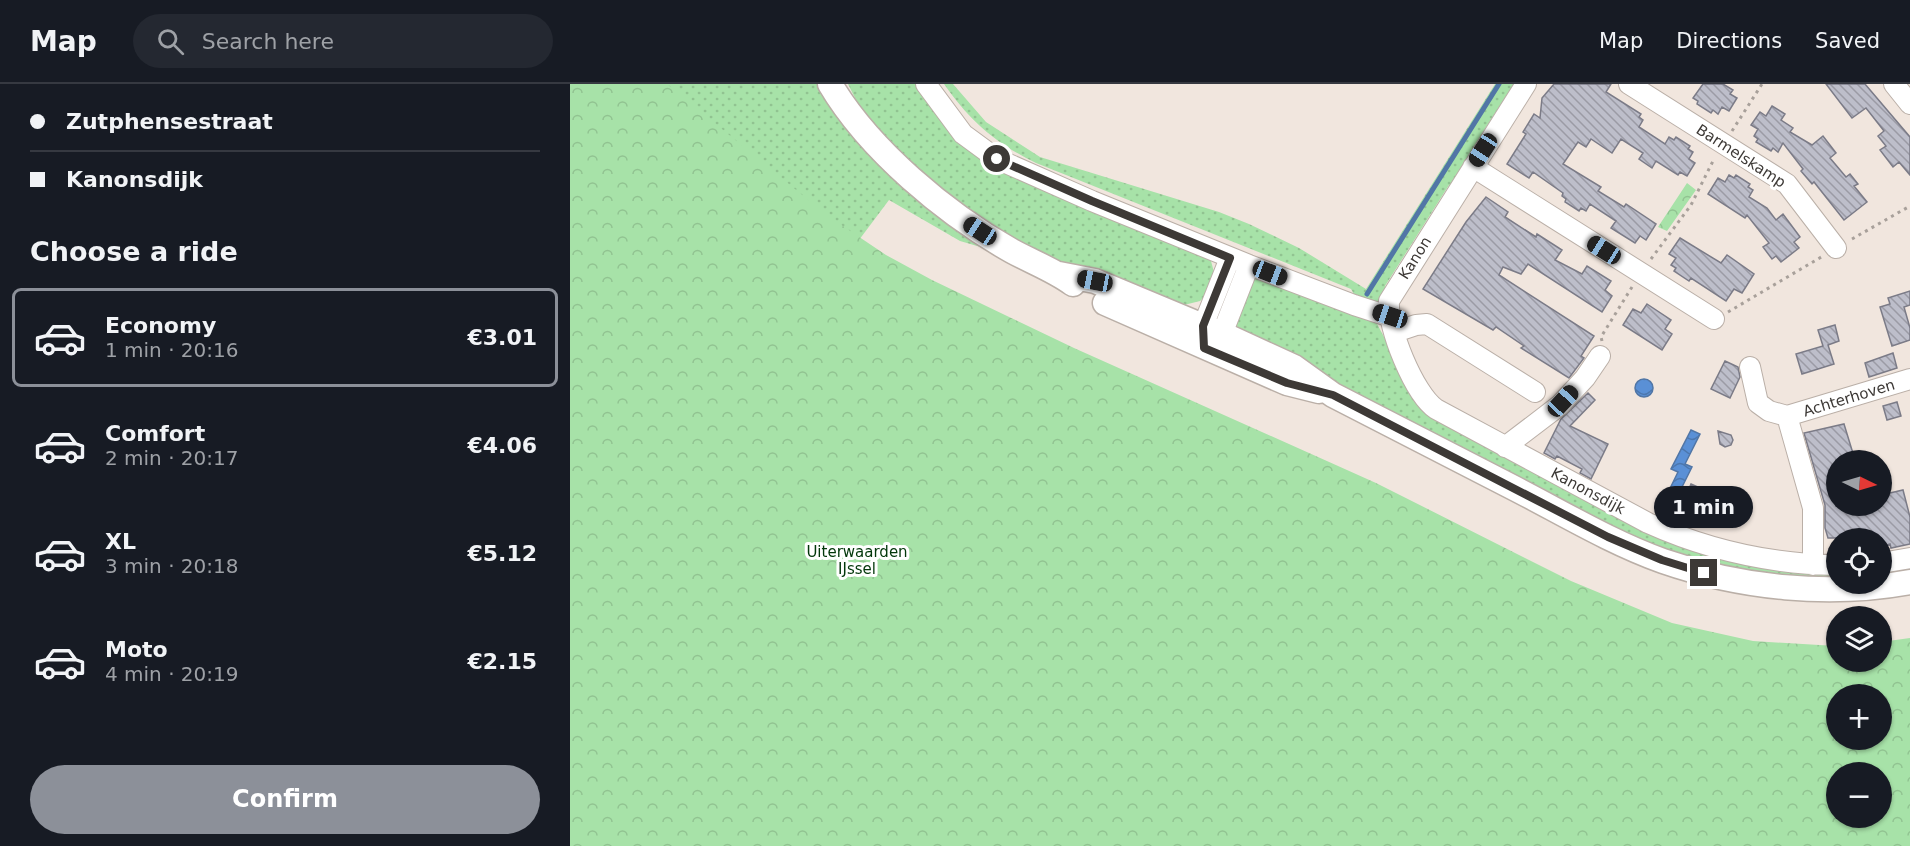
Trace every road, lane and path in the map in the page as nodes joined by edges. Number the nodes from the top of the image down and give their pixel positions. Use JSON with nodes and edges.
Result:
{"nodes":[{"id":1,"x":830,"y":84,"type":"edge"},
{"id":2,"x":926,"y":84,"type":"edge"},
{"id":3,"x":1526,"y":84,"type":"edge"},
{"id":4,"x":1629,"y":84,"type":"edge"},
{"id":5,"x":1762,"y":84,"type":"edge"},
{"id":6,"x":1894,"y":84,"type":"edge"},
{"id":7,"x":1910,"y":104,"type":"edge"},
{"id":8,"x":1724,"y":144,"type":"junction"},
{"id":9,"x":1473,"y":167,"type":"junction"},
{"id":10,"x":1910,"y":206,"type":"edge"},
{"id":11,"x":1836,"y":248,"type":"junction"},
{"id":12,"x":1240,"y":262,"type":"junction"},
{"id":13,"x":1641,"y":273,"type":"junction"},
{"id":14,"x":1714,"y":319,"type":"joint"},
{"id":15,"x":1393,"y":324,"type":"junction"},
{"id":16,"x":1210,"y":336,"type":"junction"},
{"id":17,"x":1600,"y":356,"type":"joint"},
{"id":18,"x":1750,"y":367,"type":"dead end"},
{"id":19,"x":1910,"y":379,"type":"edge"},
{"id":20,"x":1535,"y":392,"type":"dead end"},
{"id":21,"x":1787,"y":416,"type":"junction"},
{"id":22,"x":1505,"y":447,"type":"junction"},
{"id":23,"x":1910,"y":558,"type":"edge"},
{"id":24,"x":1892,"y":561,"type":"edge"},
{"id":25,"x":1813,"y":564,"type":"junction"},
{"id":26,"x":1826,"y":565,"type":"edge"},
{"id":27,"x":1910,"y":582,"type":"edge"}],
"edges":[{"from":1,"to":16,"type":"street","name":"Kanonsdijk"},
{"from":2,"to":12,"type":"street"},
{"from":3,"to":9,"type":"street","name":"Kanon"},
{"from":4,"to":8,"type":"street","name":"Barmelskamp"},
{"from":5,"to":8,"type":"path"},
{"from":6,"to":7,"type":"street"},
{"from":8,"to":11,"type":"street","name":"Barmelskamp"},
{"from":8,"to":13,"type":"path"},
{"from":9,"to":13,"type":"street"},
{"from":9,"to":15,"type":"street","name":"Kanon"},
{"from":10,"to":11,"type":"path"},
{"from":11,"to":14,"type":"path"},
{"from":12,"to":15,"type":"street"},
{"from":12,"to":16,"type":"street"},
{"from":13,"to":14,"type":"street"},
{"from":13,"to":17,"type":"path"},
{"from":15,"to":20,"type":"street"},
{"from":15,"to":22,"type":"street","name":"Kanonsdijk"},
{"from":16,"to":27,"type":"street","name":"Kanonsdijk"},
{"from":17,"to":22,"type":"street"},
{"from":18,"to":21,"type":"street","name":"Achterhoven"},
{"from":19,"to":21,"type":"street","name":"Achterhoven"},
{"from":21,"to":25,"type":"street","name":"Achterhoven"},
{"from":22,"to":25,"type":"street","name":"Kanonsdijk"},
{"from":23,"to":24,"type":"street"},
{"from":25,"to":26,"type":"street","name":"Kanonsdijk"}]}
